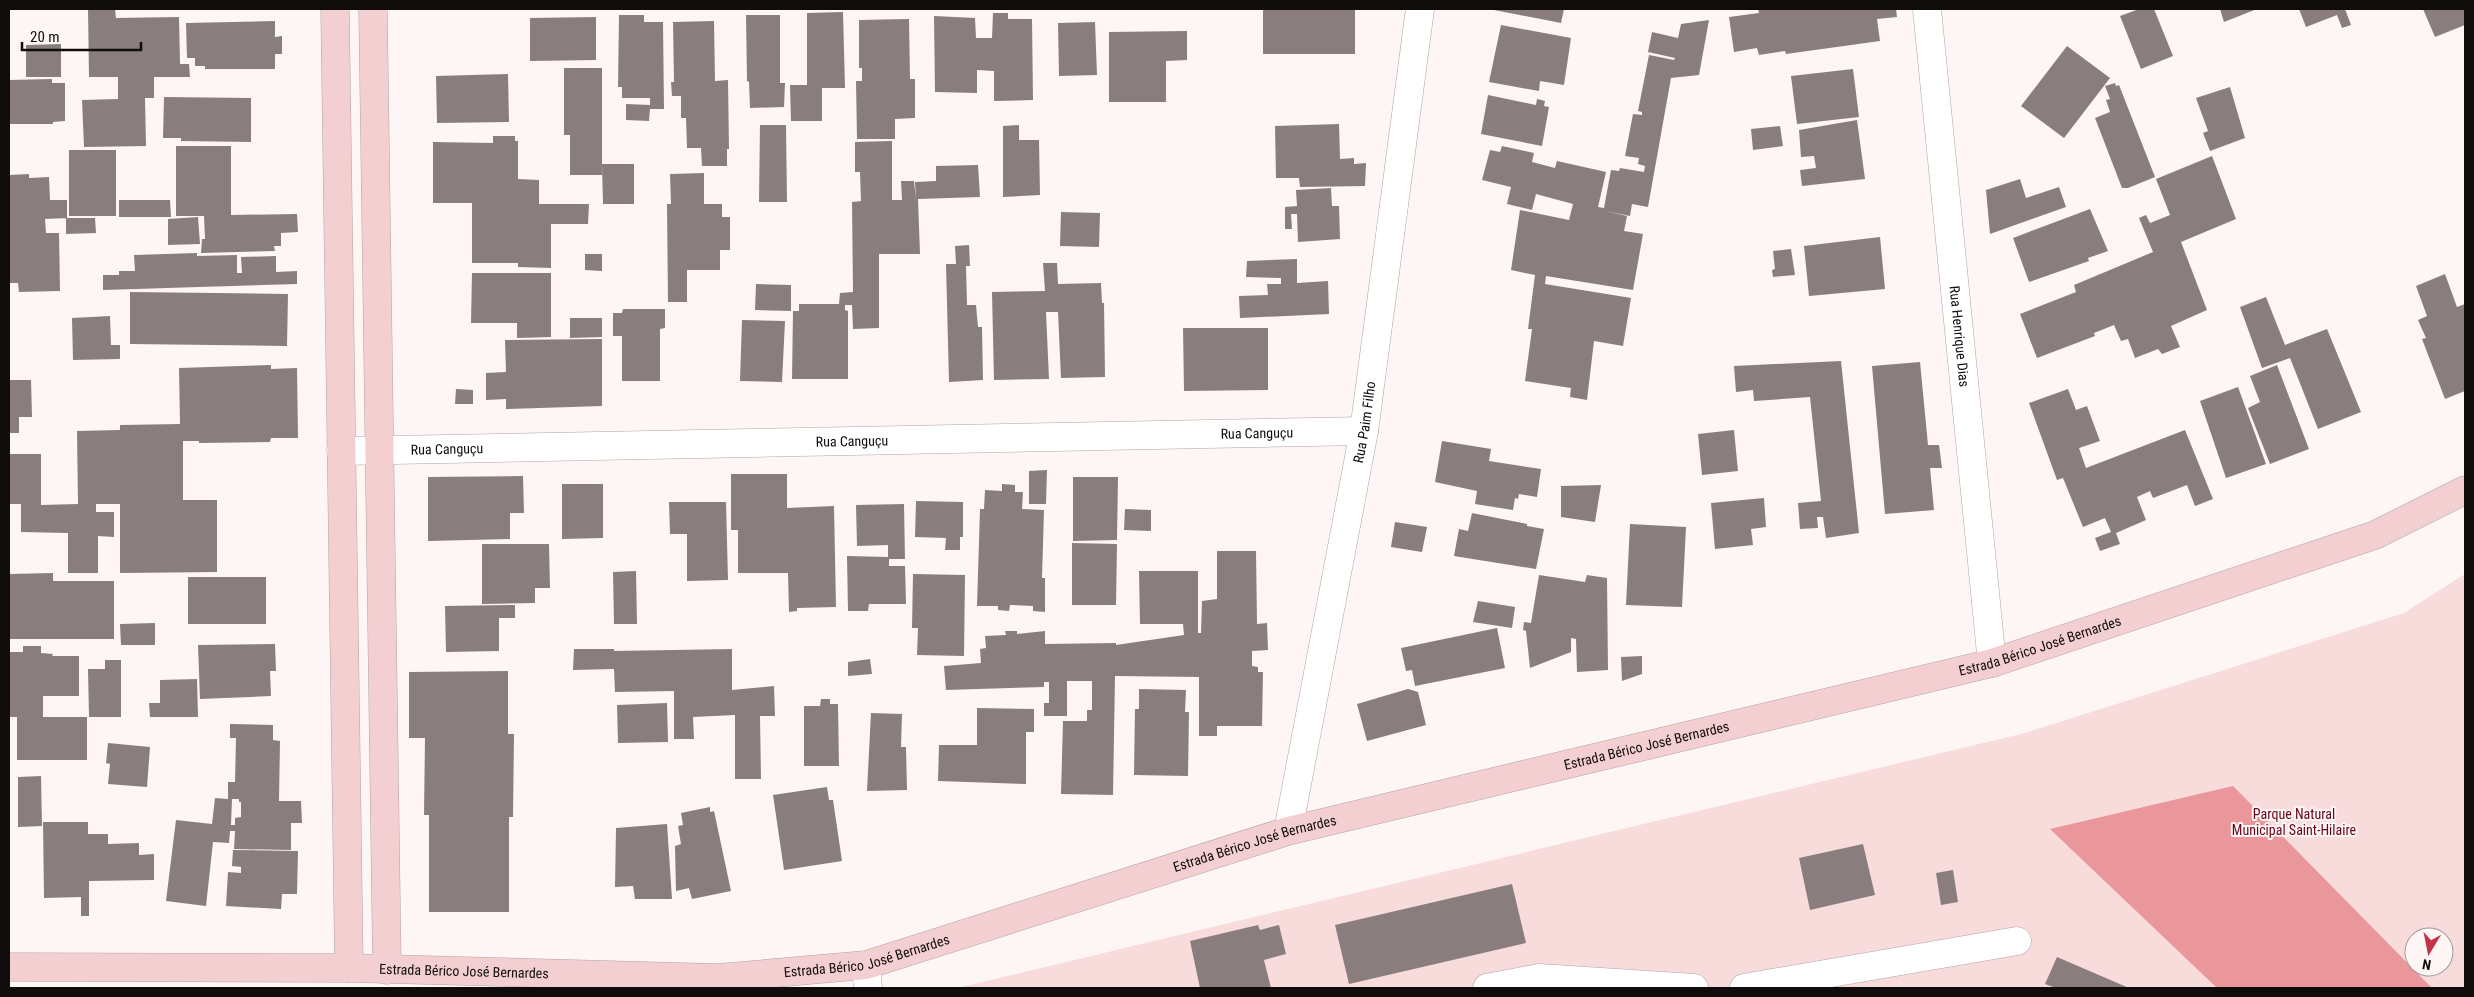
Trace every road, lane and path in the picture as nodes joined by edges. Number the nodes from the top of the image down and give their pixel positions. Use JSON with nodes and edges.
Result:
{"nodes":[{"id":1,"x":334,"y":9,"type":"edge"},
{"id":2,"x":373,"y":9,"type":"edge"},
{"id":3,"x":1420,"y":9,"type":"edge"},
{"id":4,"x":1927,"y":9,"type":"edge"},
{"id":5,"x":1364,"y":431,"type":"junction"},
{"id":6,"x":380,"y":450,"type":"junction"},
{"id":7,"x":341,"y":451,"type":"junction"},
{"id":8,"x":2465,"y":490,"type":"edge"},
{"id":9,"x":1992,"y":663,"type":"junction"},
{"id":10,"x":1288,"y":831,"type":"junction"},
{"id":11,"x":2017,"y":941,"type":"dead end"},
{"id":12,"x":9,"y":967,"type":"edge"},
{"id":13,"x":349,"y":968,"type":"junction"},
{"id":14,"x":388,"y":970,"type":"junction"},
{"id":15,"x":867,"y":977,"type":"edge"},
{"id":16,"x":1628,"y":986,"type":"edge"},
{"id":17,"x":1487,"y":988,"type":"edge"},
{"id":18,"x":1694,"y":988,"type":"edge"},
{"id":19,"x":1744,"y":988,"type":"edge"}],
"edges":[{"from":1,"to":7,"type":"main road"},
{"from":2,"to":6,"type":"main road"},
{"from":3,"to":5,"type":"street","name":"Rua Paim Filho"},
{"from":4,"to":9,"type":"street","name":"Rua Henrique Dias"},
{"from":5,"to":6,"type":"street","name":"Rua Canguçu"},
{"from":5,"to":10,"type":"street","name":"Rua Paim Filho"},
{"from":6,"to":7,"type":"street","name":"Rua Canguçu"},
{"from":6,"to":14,"type":"main road"},
{"from":7,"to":13,"type":"main road"},
{"from":8,"to":9,"type":"main road","name":"Estrada Bérico José Bernardes"},
{"from":9,"to":10,"type":"main road","name":"Estrada Bérico José Bernardes"},
{"from":10,"to":15,"type":"main road","name":"Estrada Bérico José Bernardes"},
{"from":11,"to":19,"type":"street"},
{"from":12,"to":13,"type":"main road","name":"Estrada Bérico José Bernardes"},
{"from":13,"to":14,"type":"main road","name":"Estrada Bérico José Bernardes"},
{"from":14,"to":15,"type":"main road","name":"Estrada Bérico José Bernardes"},
{"from":16,"to":17,"type":"street"},
{"from":16,"to":18,"type":"street"}]}
